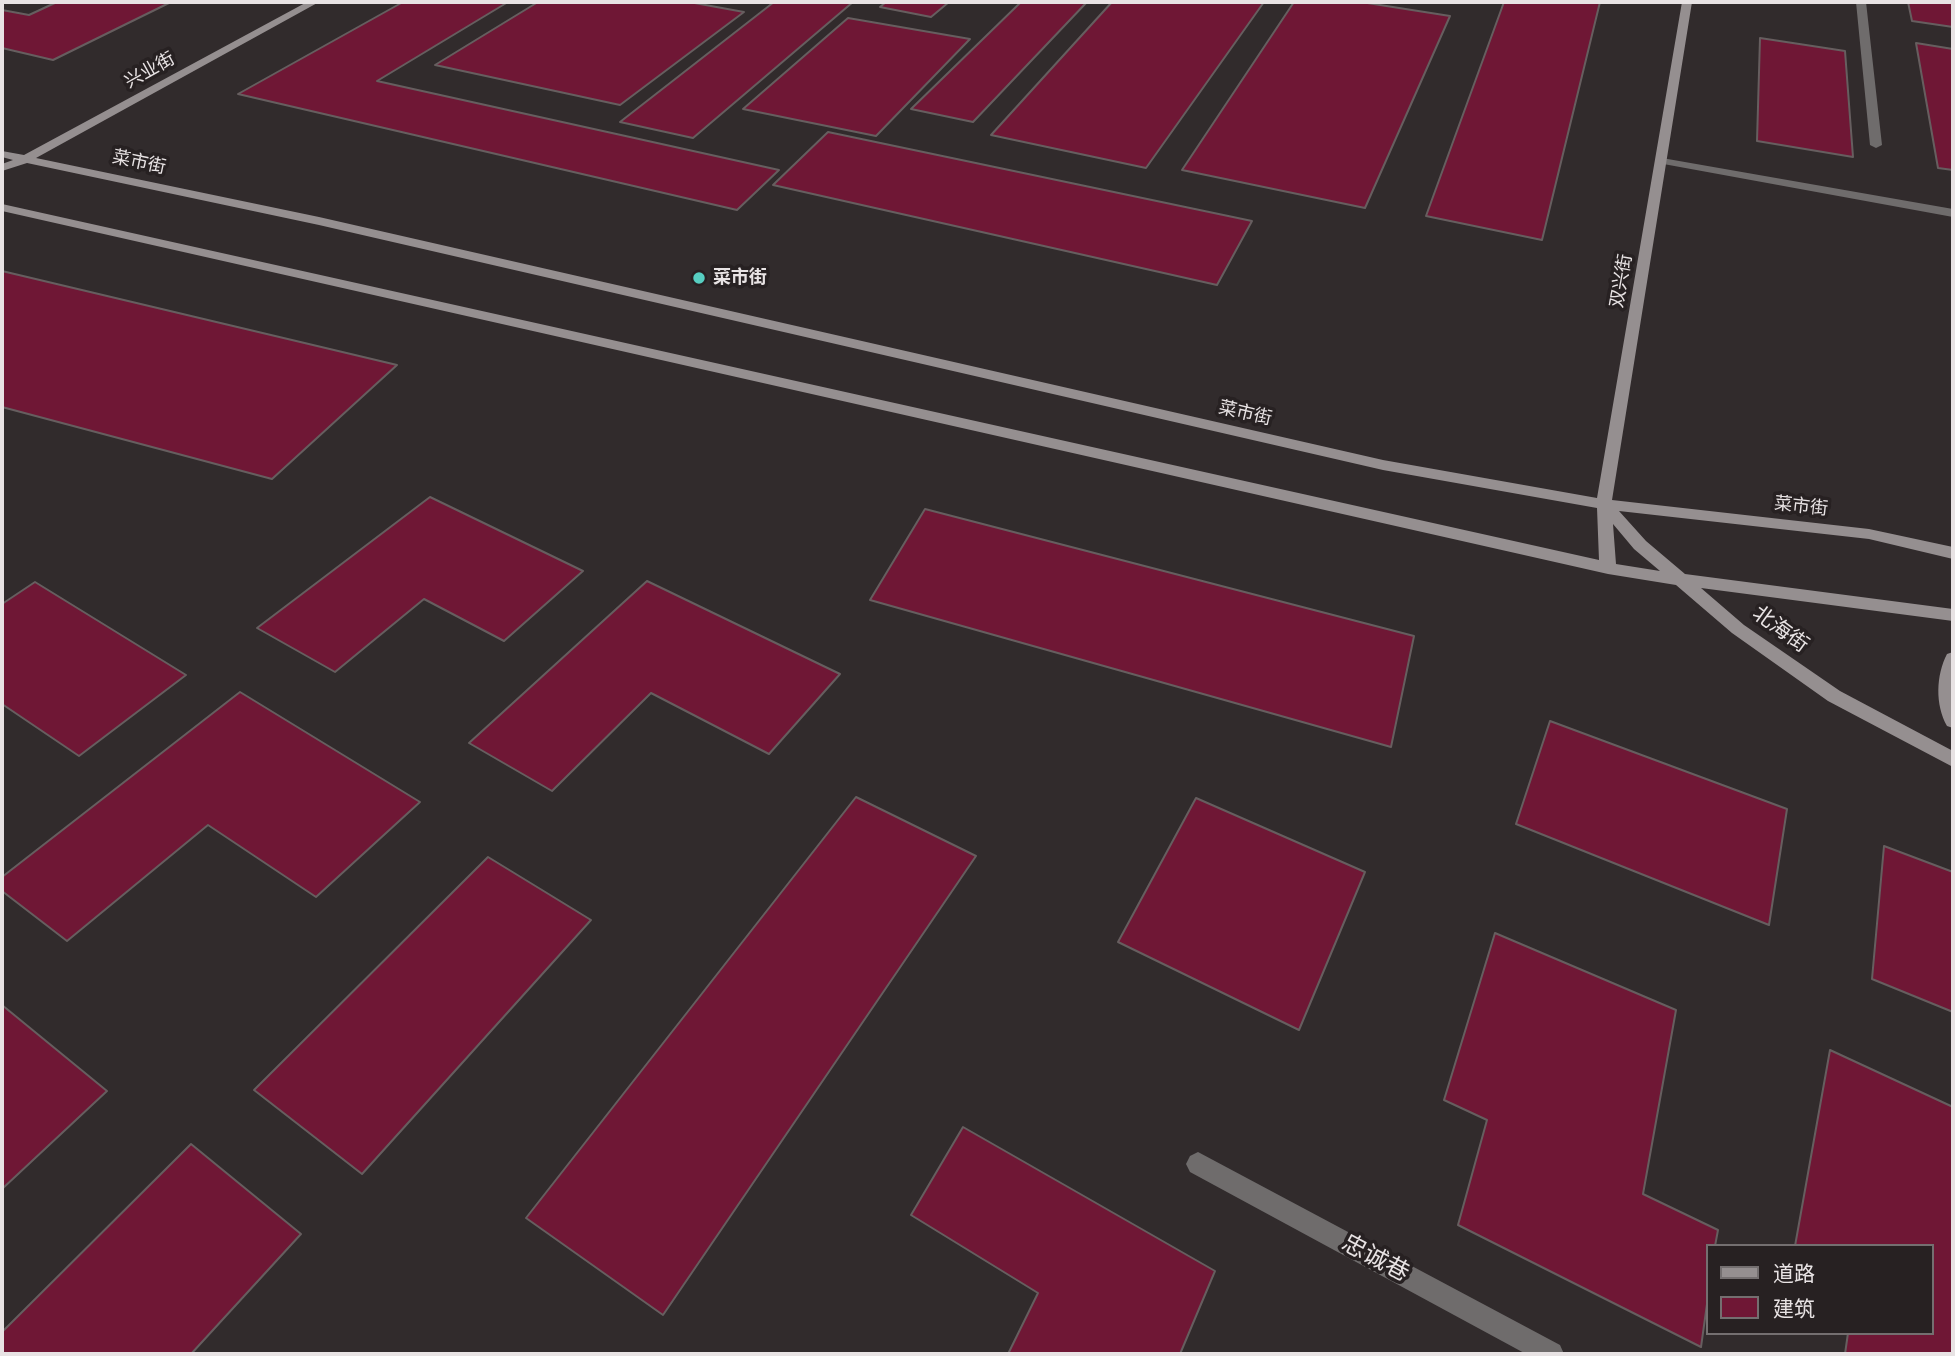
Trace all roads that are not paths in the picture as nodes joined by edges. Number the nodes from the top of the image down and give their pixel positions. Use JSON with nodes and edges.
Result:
{"nodes":[{"id":1,"x":314,"y":2,"type":"edge"},
{"id":2,"x":1687,"y":2,"type":"edge"},
{"id":3,"x":1861,"y":2,"type":"edge"},
{"id":4,"x":1877,"y":145,"type":"dead end"},
{"id":5,"x":2,"y":154,"type":"edge"},
{"id":6,"x":26,"y":159,"type":"junction"},
{"id":7,"x":1662,"y":161,"type":"junction"},
{"id":8,"x":2,"y":168,"type":"edge"},
{"id":9,"x":2,"y":208,"type":"edge"},
{"id":10,"x":1953,"y":213,"type":"edge"},
{"id":11,"x":1604,"y":504,"type":"junction"},
{"id":12,"x":1953,"y":554,"type":"edge"},
{"id":13,"x":1608,"y":568,"type":"junction"},
{"id":14,"x":1680,"y":581,"type":"junction"},
{"id":15,"x":1953,"y":615,"type":"edge"},
{"id":16,"x":1953,"y":659,"type":"edge"},
{"id":17,"x":1953,"y":721,"type":"edge"},
{"id":18,"x":1953,"y":760,"type":"edge"},
{"id":19,"x":1198,"y":1164,"type":"dead end"},
{"id":20,"x":1552,"y":1354,"type":"edge"}],
"edges":[{"from":1,"to":6,"type":"main road","name":"兴业街"},
{"from":2,"to":7,"type":"main road","name":"双兴街"},
{"from":3,"to":4,"type":"street"},
{"from":5,"to":6,"type":"main road","name":"菜市街"},
{"from":6,"to":8,"type":"main road","name":"兴业街"},
{"from":6,"to":11,"type":"main road","name":"菜市街"},
{"from":7,"to":10,"type":"street"},
{"from":7,"to":11,"type":"main road","name":"双兴街"},
{"from":9,"to":13,"type":"main road"},
{"from":11,"to":12,"type":"main road","name":"菜市街"},
{"from":11,"to":13,"type":"main road","name":"双兴街"},
{"from":11,"to":14,"type":"main road","name":"北海街"},
{"from":13,"to":14,"type":"main road"},
{"from":14,"to":15,"type":"main road"},
{"from":14,"to":18,"type":"main road","name":"北海街"},
{"from":16,"to":17,"type":"main road"},
{"from":19,"to":20,"type":"street","name":"忠诚巷"}]}
